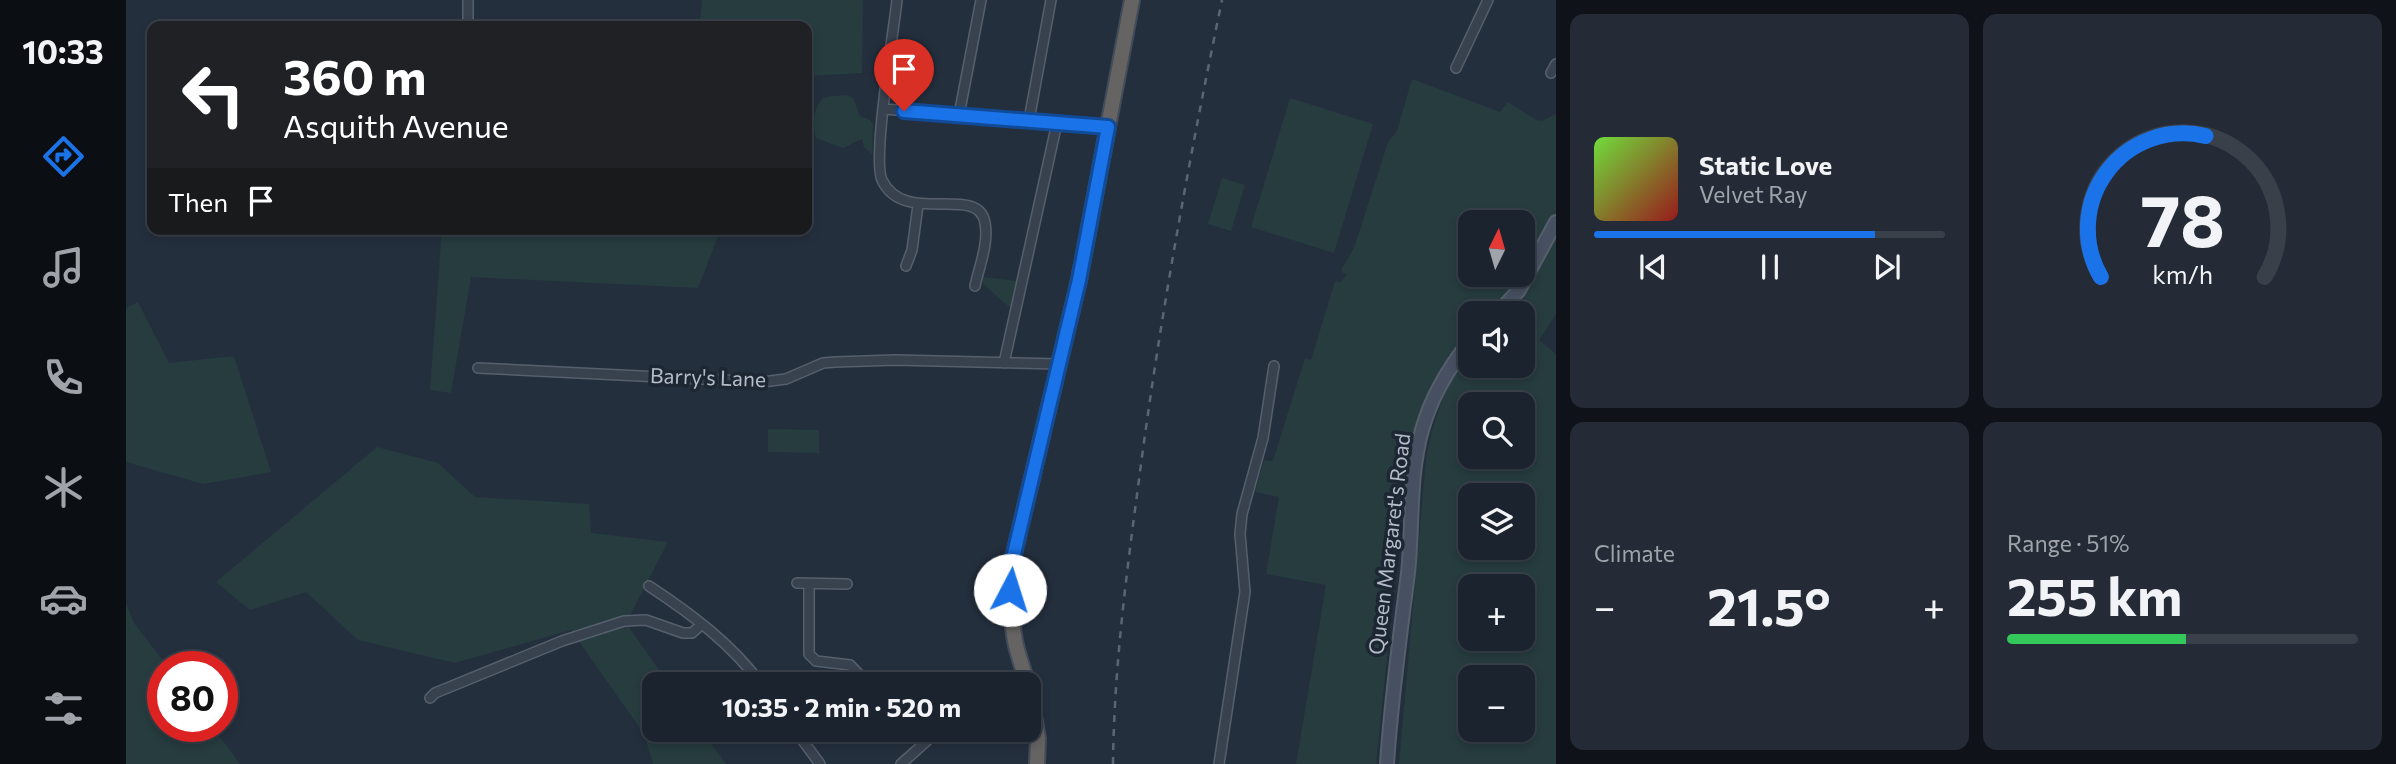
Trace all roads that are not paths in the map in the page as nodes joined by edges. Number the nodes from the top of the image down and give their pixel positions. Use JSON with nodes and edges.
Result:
{"nodes":[{"id":1,"x":468,"y":0,"type":"edge"},
{"id":2,"x":897,"y":0,"type":"edge"},
{"id":3,"x":981,"y":0,"type":"edge"},
{"id":4,"x":1051,"y":0,"type":"edge"},
{"id":5,"x":1132,"y":0,"type":"edge"},
{"id":6,"x":1488,"y":0,"type":"edge"},
{"id":7,"x":468,"y":21,"type":"edge"},
{"id":8,"x":1456,"y":68,"type":"dead end"},
{"id":9,"x":884,"y":109,"type":"junction"},
{"id":10,"x":959,"y":115,"type":"junction"},
{"id":11,"x":1029,"y":121,"type":"junction"},
{"id":12,"x":1056,"y":123,"type":"junction"},
{"id":13,"x":1108,"y":127,"type":"junction"},
{"id":14,"x":918,"y":205,"type":"junction"},
{"id":15,"x":1556,"y":222,"type":"edge"},
{"id":16,"x":906,"y":267,"type":"dead end"},
{"id":17,"x":975,"y":286,"type":"dead end"},
{"id":18,"x":1509,"y":301,"type":"edge"},
{"id":19,"x":1458,"y":356,"type":"edge"},
{"id":20,"x":1004,"y":363,"type":"junction"},
{"id":21,"x":1060,"y":364,"type":"junction"},
{"id":22,"x":1274,"y":366,"type":"dead end"},
{"id":23,"x":478,"y":368,"type":"dead end"},
{"id":24,"x":797,"y":583,"type":"dead end"},
{"id":25,"x":809,"y":584,"type":"junction"},
{"id":26,"x":847,"y":584,"type":"dead end"},
{"id":27,"x":649,"y":586,"type":"dead end"},
{"id":28,"x":702,"y":624,"type":"junction"},
{"id":29,"x":750,"y":672,"type":"edge"},
{"id":30,"x":857,"y":672,"type":"edge"},
{"id":31,"x":1024,"y":672,"type":"edge"},
{"id":32,"x":430,"y":698,"type":"dead end"},
{"id":33,"x":804,"y":742,"type":"edge"},
{"id":34,"x":926,"y":742,"type":"edge"},
{"id":35,"x":1038,"y":742,"type":"edge"},
{"id":36,"x":820,"y":764,"type":"edge"},
{"id":37,"x":901,"y":764,"type":"edge"},
{"id":38,"x":1037,"y":764,"type":"edge"},
{"id":39,"x":1219,"y":764,"type":"edge"},
{"id":40,"x":1387,"y":764,"type":"edge"}],
"edges":[{"from":1,"to":7,"type":"street"},
{"from":2,"to":9,"type":"street"},
{"from":3,"to":10,"type":"street"},
{"from":4,"to":11,"type":"street"},
{"from":5,"to":13,"type":"highway"},
{"from":6,"to":8,"type":"street"},
{"from":9,"to":10,"type":"street"},
{"from":9,"to":14,"type":"street"},
{"from":10,"to":11,"type":"street"},
{"from":11,"to":12,"type":"street"},
{"from":12,"to":13,"type":"street"},
{"from":12,"to":20,"type":"street"},
{"from":13,"to":21,"type":"highway"},
{"from":14,"to":16,"type":"street"},
{"from":14,"to":17,"type":"street"},
{"from":15,"to":18,"type":"main road"},
{"from":19,"to":40,"type":"main road","name":"Queen Margaret's Road"},
{"from":20,"to":21,"type":"street","name":"Barry's Lane"},
{"from":20,"to":23,"type":"street","name":"Barry's Lane"},
{"from":21,"to":31,"type":"highway"},
{"from":22,"to":39,"type":"street"},
{"from":24,"to":25,"type":"street"},
{"from":25,"to":26,"type":"street"},
{"from":25,"to":30,"type":"street"},
{"from":27,"to":28,"type":"street"},
{"from":28,"to":29,"type":"street"},
{"from":28,"to":32,"type":"street"},
{"from":33,"to":36,"type":"street"},
{"from":34,"to":37,"type":"street"},
{"from":35,"to":38,"type":"highway"}]}
